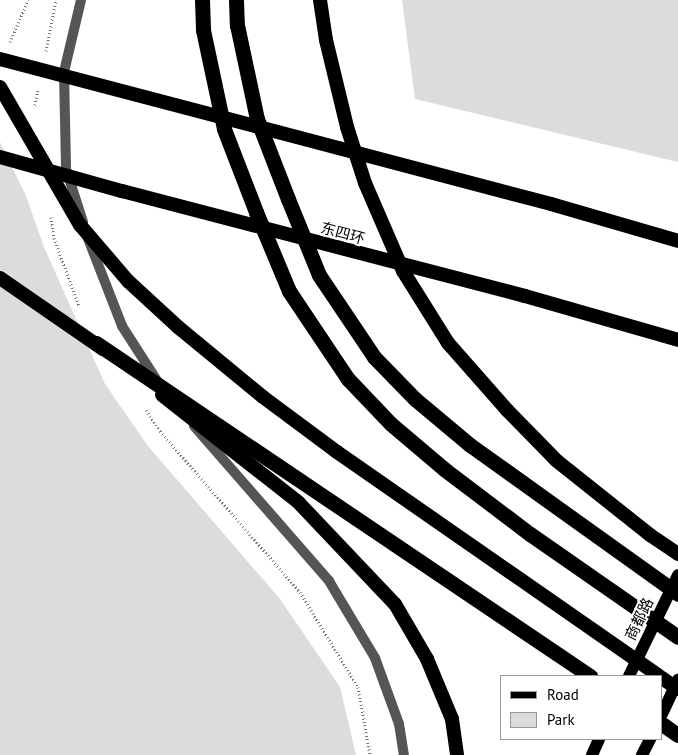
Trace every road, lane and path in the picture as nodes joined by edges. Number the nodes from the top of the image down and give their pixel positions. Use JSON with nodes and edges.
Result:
{"nodes":[{"id":1,"x":28,"y":0,"type":"edge"},
{"id":2,"x":81,"y":0,"type":"edge"},
{"id":3,"x":202,"y":0,"type":"edge"},
{"id":4,"x":236,"y":0,"type":"edge"},
{"id":5,"x":320,"y":0,"type":"edge"},
{"id":6,"x":3,"y":54,"type":"edge"},
{"id":7,"x":0,"y":87,"type":"edge"},
{"id":8,"x":0,"y":157,"type":"edge"},
{"id":9,"x":678,"y":241,"type":"edge"},
{"id":10,"x":0,"y":278,"type":"edge"},
{"id":11,"x":678,"y":340,"type":"edge"},
{"id":12,"x":96,"y":343,"type":"junction"},
{"id":13,"x":678,"y":554,"type":"edge"},
{"id":14,"x":678,"y":575,"type":"edge"},
{"id":15,"x":678,"y":594,"type":"edge"},
{"id":16,"x":678,"y":637,"type":"edge"},
{"id":17,"x":589,"y":675,"type":"edge"},
{"id":18,"x":630,"y":675,"type":"edge"},
{"id":19,"x":657,"y":675,"type":"edge"},
{"id":20,"x":663,"y":679,"type":"edge"},
{"id":21,"x":678,"y":680,"type":"edge"},
{"id":22,"x":678,"y":689,"type":"edge"},
{"id":23,"x":663,"y":712,"type":"edge"},
{"id":24,"x":663,"y":725,"type":"edge"},
{"id":25,"x":678,"y":735,"type":"edge"},
{"id":26,"x":600,"y":740,"type":"edge"},
{"id":27,"x":650,"y":740,"type":"edge"},
{"id":28,"x":404,"y":755,"type":"edge"},
{"id":29,"x":457,"y":755,"type":"edge"},
{"id":30,"x":592,"y":755,"type":"edge"},
{"id":31,"x":642,"y":755,"type":"edge"}],
"edges":[{"from":1,"to":6,"type":"path"},
{"from":2,"to":28,"type":"street"},
{"from":3,"to":16,"type":"highway"},
{"from":4,"to":15,"type":"highway"},
{"from":5,"to":13,"type":"highway"},
{"from":6,"to":9,"type":"highway"},
{"from":7,"to":19,"type":"highway"},
{"from":8,"to":11,"type":"highway","name":"东四环"},
{"from":10,"to":12,"type":"highway"},
{"from":12,"to":17,"type":"highway"},
{"from":12,"to":29,"type":"highway"},
{"from":14,"to":18,"type":"main road","name":"商都路"},
{"from":20,"to":22,"type":"highway"},
{"from":21,"to":23,"type":"main road"},
{"from":24,"to":25,"type":"highway"},
{"from":26,"to":30,"type":"main road"},
{"from":27,"to":31,"type":"main road"}]}
